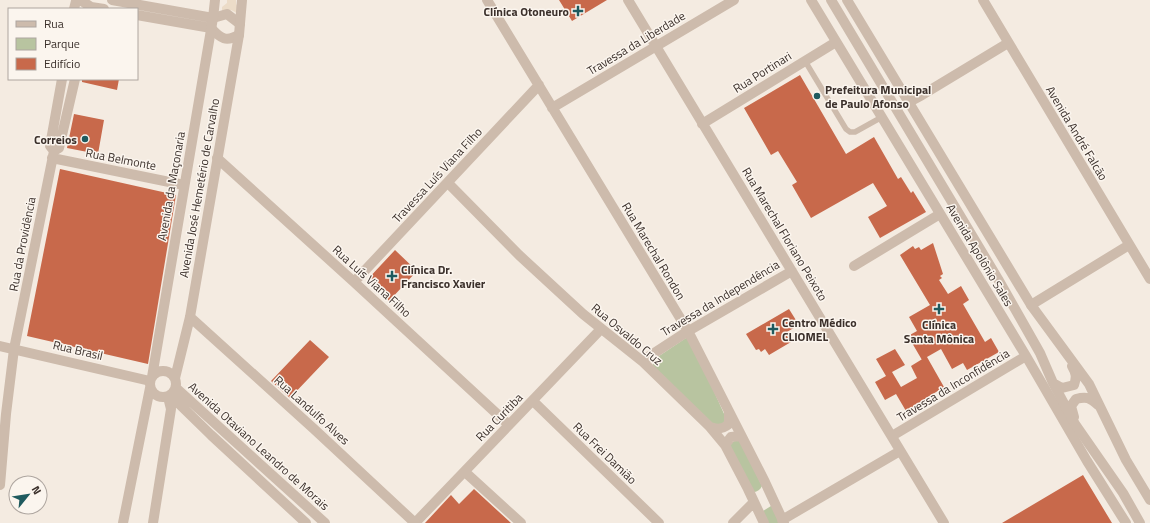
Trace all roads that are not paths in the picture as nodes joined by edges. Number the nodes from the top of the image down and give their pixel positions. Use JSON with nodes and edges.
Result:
{"nodes":[{"id":1,"x":112,"y":0,"type":"edge"},
{"id":2,"x":215,"y":0,"type":"edge"},
{"id":3,"x":242,"y":0,"type":"edge"},
{"id":4,"x":487,"y":0,"type":"edge"},
{"id":5,"x":628,"y":0,"type":"edge"},
{"id":6,"x":734,"y":0,"type":"edge"},
{"id":7,"x":811,"y":0,"type":"edge"},
{"id":8,"x":831,"y":0,"type":"edge"},
{"id":9,"x":847,"y":0,"type":"edge"},
{"id":10,"x":983,"y":0,"type":"edge"},
{"id":11,"x":80,"y":2,"type":"edge"},
{"id":12,"x":101,"y":8,"type":"edge"},
{"id":13,"x":138,"y":15,"type":"edge"},
{"id":14,"x":212,"y":23,"type":"junction"},
{"id":15,"x":240,"y":24,"type":"junction"},
{"id":16,"x":239,"y":35,"type":"junction"},
{"id":17,"x":836,"y":42,"type":"junction"},
{"id":18,"x":1008,"y":43,"type":"junction"},
{"id":19,"x":656,"y":47,"type":"junction"},
{"id":20,"x":805,"y":61,"type":"junction"},
{"id":21,"x":62,"y":80,"type":"edge"},
{"id":22,"x":75,"y":80,"type":"edge"},
{"id":23,"x":539,"y":85,"type":"junction"},
{"id":24,"x":909,"y":102,"type":"junction"},
{"id":25,"x":552,"y":108,"type":"junction"},
{"id":26,"x":882,"y":117,"type":"junction"},
{"id":27,"x":702,"y":124,"type":"junction"},
{"id":28,"x":53,"y":154,"type":"junction"},
{"id":29,"x":217,"y":158,"type":"junction"},
{"id":30,"x":448,"y":183,"type":"junction"},
{"id":31,"x":184,"y":185,"type":"junction"},
{"id":32,"x":940,"y":214,"type":"junction"},
{"id":33,"x":1129,"y":245,"type":"junction"},
{"id":34,"x":854,"y":266,"type":"dead end"},
{"id":35,"x":792,"y":271,"type":"junction"},
{"id":36,"x":1150,"y":279,"type":"edge"},
{"id":37,"x":354,"y":282,"type":"junction"},
{"id":38,"x":1031,"y":305,"type":"junction"},
{"id":39,"x":190,"y":317,"type":"junction"},
{"id":40,"x":601,"y":329,"type":"junction"},
{"id":41,"x":688,"y":331,"type":"junction"},
{"id":42,"x":0,"y":346,"type":"edge"},
{"id":43,"x":14,"y":349,"type":"junction"},
{"id":44,"x":1026,"y":356,"type":"junction"},
{"id":45,"x":1068,"y":357,"type":"junction"},
{"id":46,"x":642,"y":362,"type":"junction"},
{"id":47,"x":151,"y":382,"type":"junction"},
{"id":48,"x":1053,"y":383,"type":"junction"},
{"id":49,"x":172,"y":390,"type":"junction"},
{"id":50,"x":533,"y":401,"type":"junction"},
{"id":51,"x":1101,"y":408,"type":"junction"},
{"id":52,"x":3,"y":412,"type":"edge"},
{"id":53,"x":729,"y":412,"type":"junction"},
{"id":54,"x":509,"y":424,"type":"junction"},
{"id":55,"x":1075,"y":424,"type":"junction"},
{"id":56,"x":710,"y":427,"type":"junction"},
{"id":57,"x":741,"y":436,"type":"junction"},
{"id":58,"x":892,"y":436,"type":"junction"},
{"id":59,"x":725,"y":445,"type":"junction"},
{"id":60,"x":900,"y":451,"type":"junction"},
{"id":61,"x":1096,"y":454,"type":"junction"},
{"id":62,"x":1087,"y":461,"type":"junction"},
{"id":63,"x":1,"y":471,"type":"edge"},
{"id":64,"x":465,"y":472,"type":"junction"},
{"id":65,"x":765,"y":482,"type":"junction"},
{"id":66,"x":0,"y":485,"type":"edge"},
{"id":67,"x":282,"y":485,"type":"junction"},
{"id":68,"x":748,"y":490,"type":"junction"},
{"id":69,"x":274,"y":494,"type":"junction"},
{"id":70,"x":1150,"y":500,"type":"edge"},
{"id":71,"x":754,"y":502,"type":"junction"},
{"id":72,"x":777,"y":509,"type":"junction"},
{"id":73,"x":763,"y":520,"type":"edge"},
{"id":74,"x":783,"y":521,"type":"edge"},
{"id":75,"x":123,"y":523,"type":"edge"},
{"id":76,"x":153,"y":523,"type":"edge"},
{"id":77,"x":306,"y":523,"type":"edge"},
{"id":78,"x":325,"y":523,"type":"edge"},
{"id":79,"x":415,"y":523,"type":"edge"},
{"id":80,"x":521,"y":523,"type":"edge"},
{"id":81,"x":659,"y":523,"type":"edge"},
{"id":82,"x":733,"y":523,"type":"edge"},
{"id":83,"x":944,"y":523,"type":"edge"},
{"id":84,"x":1126,"y":523,"type":"edge"},
{"id":85,"x":1140,"y":523,"type":"edge"}],
"edges":[{"from":1,"to":14,"type":"street"},
{"from":2,"to":14,"type":"street","name":"Avenida da Maçonaria"},
{"from":3,"to":15,"type":"street","name":"Avenida José Hemetério de Carvalho"},
{"from":4,"to":23,"type":"street","name":"Rua Marechal Rondon"},
{"from":5,"to":19,"type":"street","name":"Rua Marechal Floriano Peixoto"},
{"from":6,"to":19,"type":"street","name":"Travessa da Liberdade"},
{"from":7,"to":17,"type":"street","name":"Avenida Apolônio Sales"},
{"from":8,"to":48,"type":"street","name":"Avenida Apolônio Sales"},
{"from":9,"to":24,"type":"street","name":"Avenida Apolônio Sales"},
{"from":10,"to":18,"type":"street","name":"Avenida André Falcão"},
{"from":11,"to":12,"type":"street"},
{"from":13,"to":14,"type":"street"},
{"from":14,"to":15,"type":"street"},
{"from":14,"to":16,"type":"street"},
{"from":14,"to":31,"type":"street","name":"Avenida da Maçonaria"},
{"from":15,"to":16,"type":"street","name":"Avenida José Hemetério de Carvalho"},
{"from":16,"to":29,"type":"street","name":"Avenida José Hemetério de Carvalho"},
{"from":17,"to":20,"type":"street","name":"Rua Portinari"},
{"from":17,"to":26,"type":"street","name":"Avenida Apolônio Sales"},
{"from":18,"to":24,"type":"street"},
{"from":18,"to":33,"type":"street","name":"Avenida André Falcão"},
{"from":19,"to":25,"type":"street","name":"Travessa da Liberdade"},
{"from":19,"to":27,"type":"street","name":"Rua Marechal Floriano Peixoto"},
{"from":20,"to":26,"type":"lane"},
{"from":20,"to":27,"type":"street","name":"Rua Portinari"},
{"from":21,"to":28,"type":"street","name":"Rua da Providência"},
{"from":22,"to":28,"type":"street","name":"Rua da Providência"},
{"from":23,"to":25,"type":"street","name":"Rua Marechal Rondon"},
{"from":23,"to":30,"type":"street","name":"Travessa Luís Viana Filho"},
{"from":24,"to":38,"type":"street","name":"Avenida Apolônio Sales"},
{"from":25,"to":41,"type":"street","name":"Rua Marechal Rondon"},
{"from":26,"to":32,"type":"street","name":"Avenida Apolônio Sales"},
{"from":27,"to":35,"type":"street","name":"Rua Marechal Floriano Peixoto"},
{"from":28,"to":31,"type":"street","name":"Rua Belmonte"},
{"from":28,"to":43,"type":"street","name":"Rua da Providência"},
{"from":29,"to":37,"type":"street","name":"Rua Luís Viana Filho"},
{"from":29,"to":39,"type":"street","name":"Avenida José Hemetério de Carvalho"},
{"from":30,"to":37,"type":"street","name":"Travessa Luís Viana Filho"},
{"from":30,"to":40,"type":"street","name":"Rua Osvaldo Cruz"},
{"from":31,"to":47,"type":"street","name":"Avenida da Maçonaria"},
{"from":32,"to":34,"type":"street"},
{"from":32,"to":44,"type":"street","name":"Avenida Apolônio Sales"},
{"from":33,"to":36,"type":"street","name":"Avenida André Falcão"},
{"from":33,"to":38,"type":"street"},
{"from":35,"to":41,"type":"street","name":"Travessa da Independência"},
{"from":35,"to":58,"type":"street","name":"Rua Marechal Floriano Peixoto"},
{"from":37,"to":54,"type":"street","name":"Rua Luís Viana Filho"},
{"from":38,"to":45,"type":"street","name":"Avenida Apolônio Sales"},
{"from":39,"to":49,"type":"street","name":"Avenida José Hemetério de Carvalho"},
{"from":39,"to":79,"type":"street","name":"Rua Landulfo Alves"},
{"from":40,"to":46,"type":"street","name":"Rua Osvaldo Cruz"},
{"from":40,"to":50,"type":"street","name":"Rua Curitiba"},
{"from":41,"to":46,"type":"street","name":"Travessa da Independência"},
{"from":41,"to":53,"type":"street","name":"Rua Marechal Rondon"},
{"from":42,"to":43,"type":"street","name":"Rua Brasil"},
{"from":43,"to":47,"type":"street","name":"Rua Brasil"},
{"from":43,"to":52,"type":"street","name":"Rua da Providência"},
{"from":44,"to":58,"type":"street","name":"Travessa da Inconfidência"},
{"from":44,"to":62,"type":"street","name":"Avenida Apolônio Sales"},
{"from":45,"to":48,"type":"street"},
{"from":45,"to":51,"type":"street","name":"Avenida Apolônio Sales"},
{"from":46,"to":56,"type":"street","name":"Rua Osvaldo Cruz"},
{"from":47,"to":49,"type":"street"},
{"from":47,"to":49,"type":"street"},
{"from":47,"to":75,"type":"street","name":"Avenida da Maçonaria"},
{"from":48,"to":55,"type":"street","name":"Avenida Apolônio Sales"},
{"from":49,"to":67,"type":"street","name":"Avenida Otaviano Leandro de Morais"},
{"from":49,"to":69,"type":"street","name":"Avenida Otaviano Leandro de Morais"},
{"from":49,"to":76,"type":"street","name":"Avenida José Hemetério de Carvalho"},
{"from":50,"to":54,"type":"street","name":"Rua Curitiba"},
{"from":50,"to":81,"type":"street","name":"Rua Frei Damião"},
{"from":51,"to":55,"type":"street"},
{"from":51,"to":70,"type":"street","name":"Avenida Apolônio Sales"},
{"from":52,"to":63,"type":"street","name":"Rua da Providência"},
{"from":53,"to":56,"type":"street"},
{"from":53,"to":57,"type":"street","name":"Rua Marechal Rondon"},
{"from":54,"to":64,"type":"street","name":"Rua Curitiba"},
{"from":55,"to":61,"type":"street","name":"Avenida Apolônio Sales"},
{"from":56,"to":59,"type":"street","name":"Rua Osvaldo Cruz"},
{"from":57,"to":59,"type":"street"},
{"from":57,"to":65,"type":"street","name":"Rua Marechal Rondon"},
{"from":58,"to":60,"type":"street","name":"Rua Marechal Floriano Peixoto"},
{"from":59,"to":68,"type":"street","name":"Rua Osvaldo Cruz"},
{"from":60,"to":74,"type":"street"},
{"from":60,"to":83,"type":"street","name":"Rua Marechal Floriano Peixoto"},
{"from":61,"to":62,"type":"street"},
{"from":61,"to":85,"type":"street","name":"Avenida Apolônio Sales"},
{"from":62,"to":84,"type":"street","name":"Avenida Apolônio Sales"},
{"from":63,"to":66,"type":"street","name":"Rua da Providência"},
{"from":64,"to":79,"type":"street","name":"Rua Curitiba"},
{"from":64,"to":80,"type":"street"},
{"from":65,"to":68,"type":"street"},
{"from":65,"to":72,"type":"street","name":"Rua Marechal Rondon"},
{"from":67,"to":69,"type":"street"},
{"from":67,"to":78,"type":"street","name":"Avenida Otaviano Leandro de Morais"},
{"from":68,"to":71,"type":"street","name":"Rua Osvaldo Cruz"},
{"from":69,"to":77,"type":"street","name":"Avenida Otaviano Leandro de Morais"},
{"from":71,"to":73,"type":"street","name":"Rua Osvaldo Cruz"},
{"from":71,"to":82,"type":"street"},
{"from":72,"to":73,"type":"street"},
{"from":72,"to":74,"type":"street","name":"Rua Marechal Rondon"}]}
